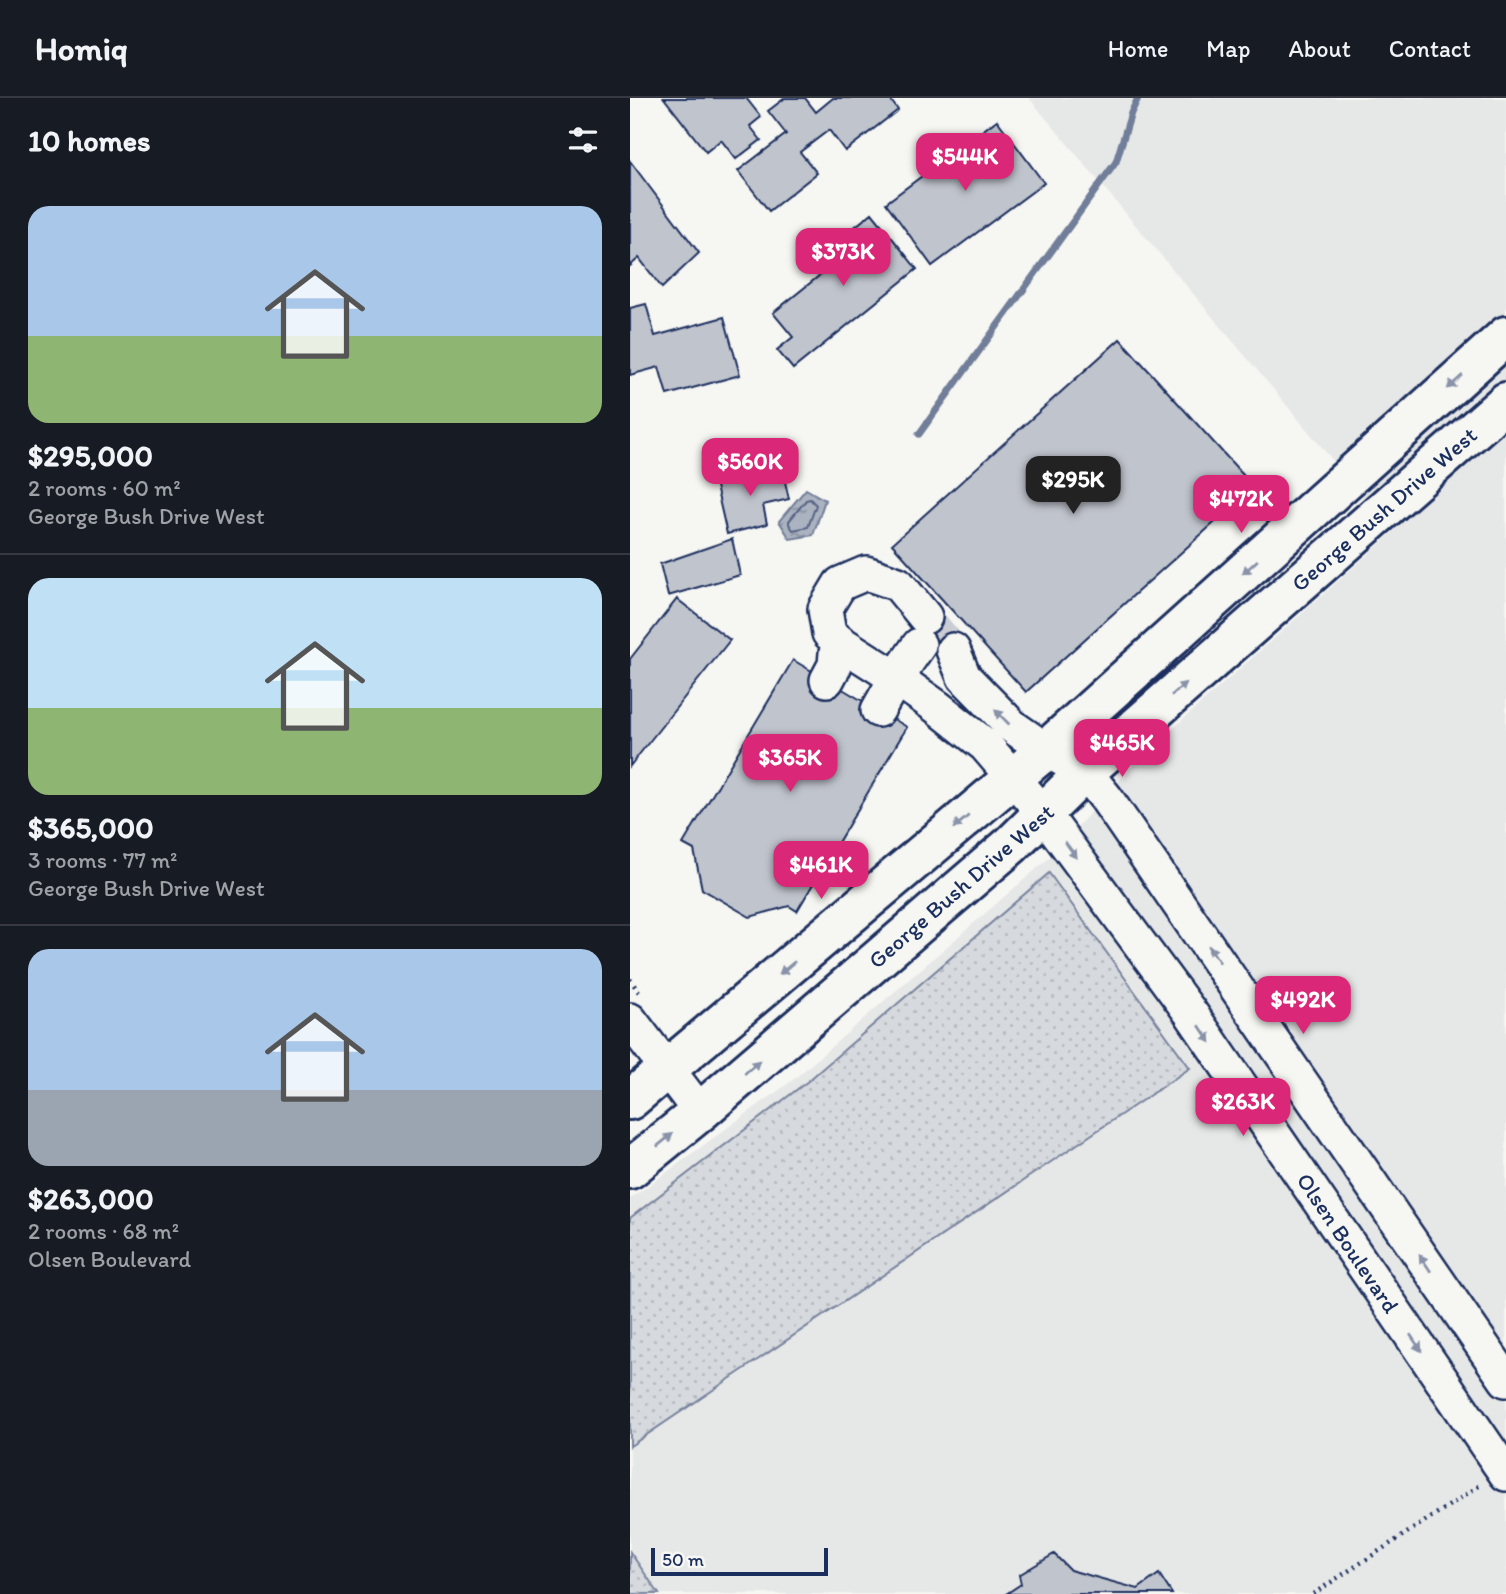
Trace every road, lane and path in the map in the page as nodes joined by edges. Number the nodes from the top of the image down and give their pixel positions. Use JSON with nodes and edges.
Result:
{"nodes":[{"id":1,"x":1506,"y":336,"type":"edge"},
{"id":2,"x":1506,"y":402,"type":"edge"},
{"id":3,"x":896,"y":677,"type":"junction"},
{"id":4,"x":937,"y":707,"type":"junction"},
{"id":5,"x":878,"y":710,"type":"dead end"},
{"id":6,"x":1046,"y":750,"type":"junction"},
{"id":7,"x":1085,"y":772,"type":"junction"},
{"id":8,"x":1013,"y":778,"type":"junction"},
{"id":9,"x":1044,"y":814,"type":"junction"},
{"id":10,"x":630,"y":1020,"type":"edge"},
{"id":11,"x":667,"y":1070,"type":"junction"},
{"id":12,"x":630,"y":1100,"type":"edge"},
{"id":13,"x":700,"y":1112,"type":"junction"},
{"id":14,"x":630,"y":1169,"type":"edge"},
{"id":15,"x":1391,"y":1213,"type":"junction"},
{"id":16,"x":1347,"y":1241,"type":"junction"},
{"id":17,"x":1506,"y":1380,"type":"edge"},
{"id":18,"x":1505,"y":1472,"type":"edge"},
{"id":19,"x":1313,"y":1594,"type":"edge"}],
"edges":[{"from":1,"to":6,"type":"main road","name":"George Bush Drive West","one_way":true},
{"from":7,"to":2,"type":"main road","name":"George Bush Drive West","one_way":true},
{"from":3,"to":3,"type":"street"},
{"from":3,"to":4,"type":"street","name":"Olsen Boulevard"},
{"from":3,"to":5,"type":"street"},
{"from":6,"to":4,"type":"street","one_way":true},
{"from":4,"to":8,"type":"street","name":"Olsen Boulevard"},
{"from":6,"to":7,"type":"street"},
{"from":6,"to":8,"type":"main road","name":"George Bush Drive West"},
{"from":7,"to":9,"type":"main road","name":"George Bush Drive West"},
{"from":15,"to":7,"type":"street","one_way":true},
{"from":8,"to":9,"type":"street","name":"Olsen Boulevard"},
{"from":8,"to":11,"type":"main road","name":"George Bush Drive West","one_way":true},
{"from":13,"to":9,"type":"main road","name":"George Bush Drive West","one_way":true},
{"from":9,"to":16,"type":"street","name":"Olsen Boulevard","one_way":true},
{"from":10,"to":11,"type":"street"},
{"from":11,"to":12,"type":"main road","name":"George Bush Drive West"},
{"from":11,"to":13,"type":"street"},
{"from":14,"to":13,"type":"main road","name":"George Bush Drive West","one_way":true},
{"from":15,"to":16,"type":"street"},
{"from":17,"to":15,"type":"street","one_way":true},
{"from":16,"to":18,"type":"street","name":"Olsen Boulevard","one_way":true},
{"from":18,"to":19,"type":"path"}]}
